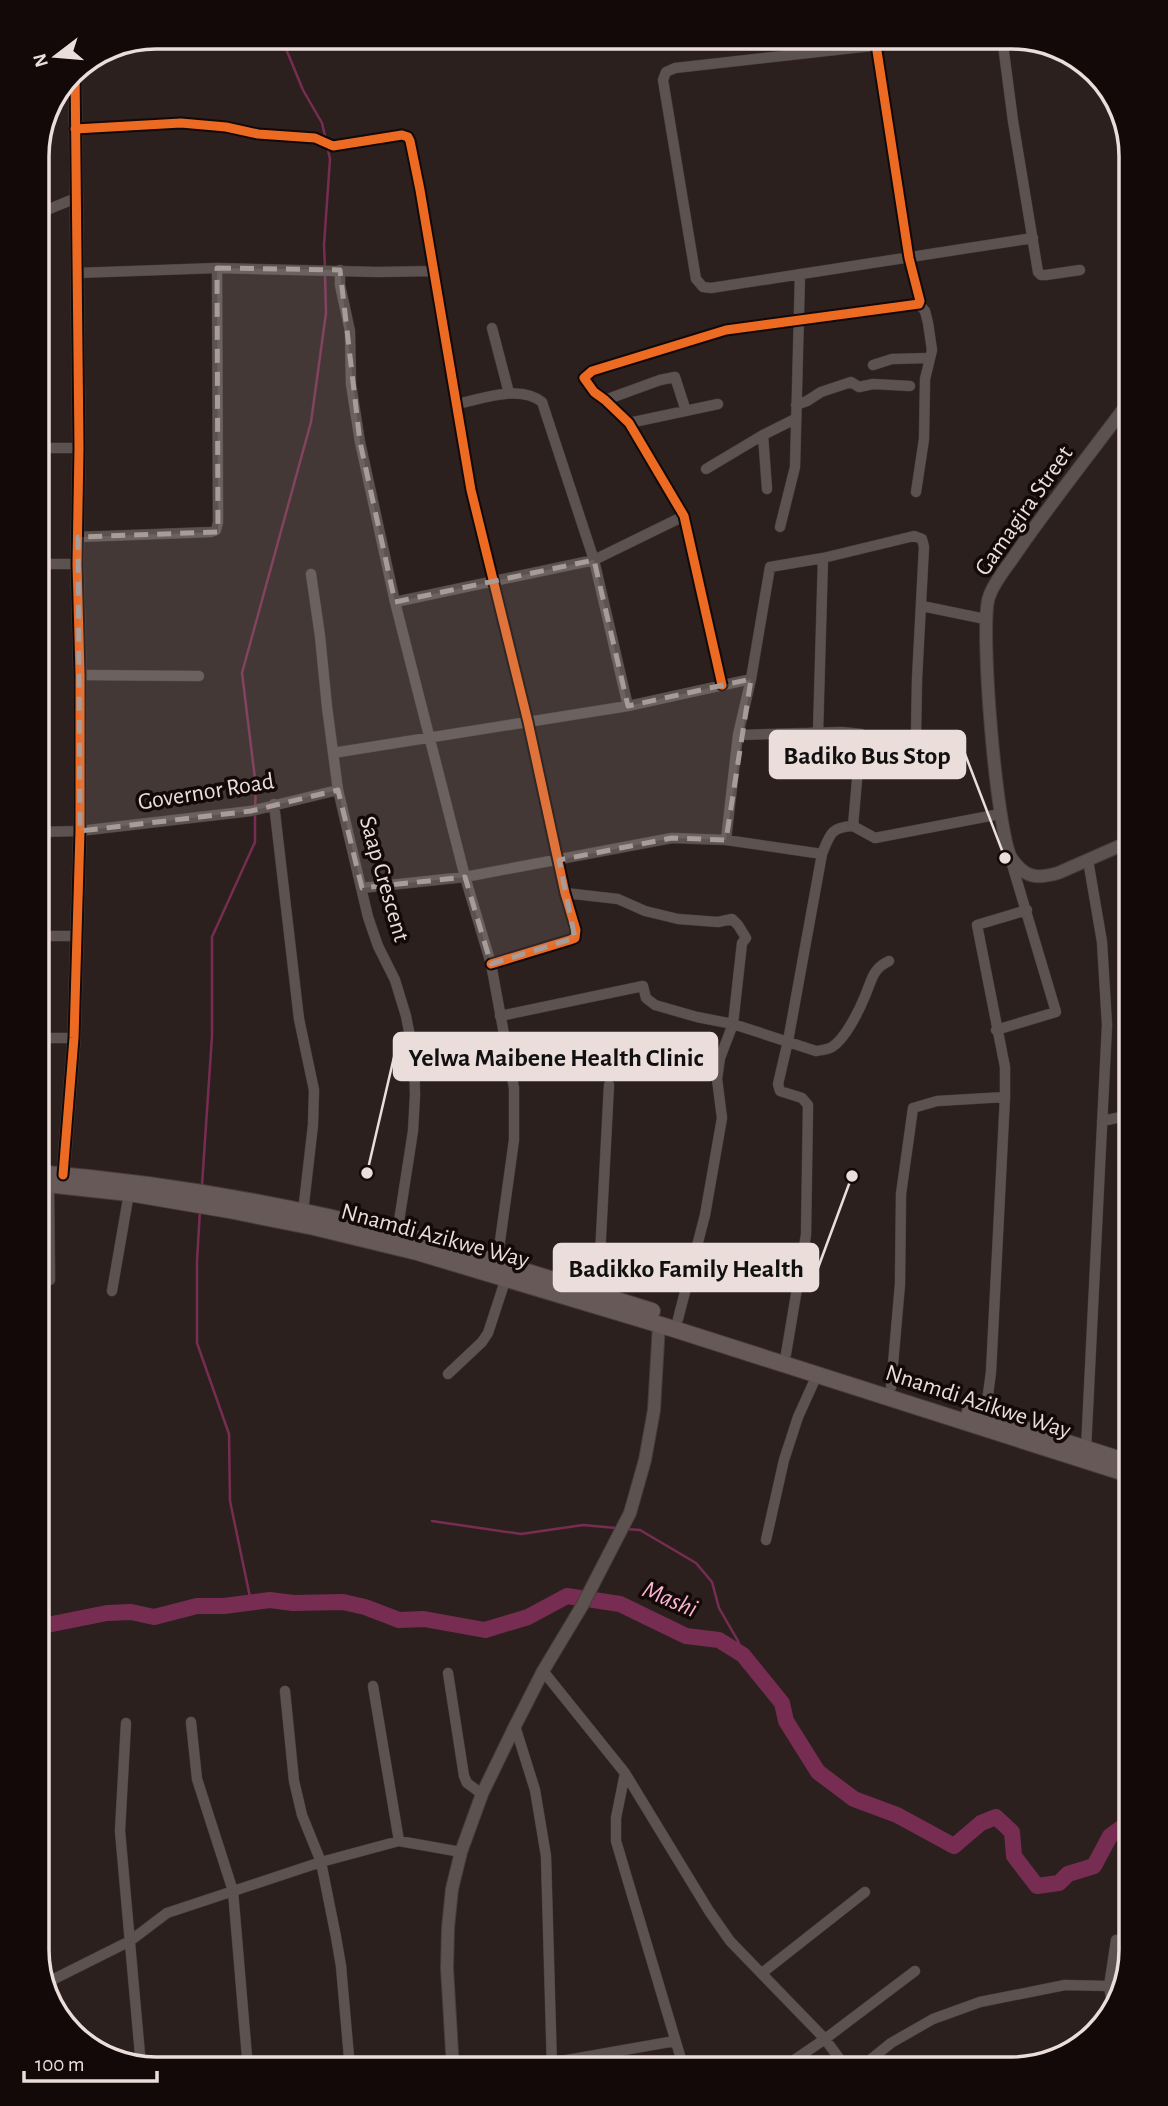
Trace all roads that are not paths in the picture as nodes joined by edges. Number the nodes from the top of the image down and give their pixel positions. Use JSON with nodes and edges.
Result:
{"nodes":[{"id":1,"x":821,"y":49,"type":"edge"},
{"id":2,"x":876,"y":49,"type":"edge"},
{"id":3,"x":1004,"y":49,"type":"edge"},
{"id":4,"x":75,"y":91,"type":"edge"},
{"id":5,"x":75,"y":129,"type":"junction"},
{"id":6,"x":76,"y":198,"type":"junction"},
{"id":7,"x":49,"y":209,"type":"edge"},
{"id":8,"x":1033,"y":238,"type":"junction"},
{"id":9,"x":909,"y":258,"type":"junction"},
{"id":10,"x":217,"y":268,"type":"junction"},
{"id":11,"x":337,"y":270,"type":"junction"},
{"id":12,"x":1080,"y":270,"type":"dead end"},
{"id":13,"x":434,"y":271,"type":"junction"},
{"id":14,"x":77,"y":273,"type":"junction"},
{"id":15,"x":800,"y":274,"type":"junction"},
{"id":16,"x":919,"y":304,"type":"junction"},
{"id":17,"x":800,"y":320,"type":"junction"},
{"id":18,"x":492,"y":328,"type":"dead end"},
{"id":19,"x":929,"y":358,"type":"junction"},
{"id":20,"x":873,"y":365,"type":"dead end"},
{"id":21,"x":910,"y":386,"type":"dead end"},
{"id":22,"x":509,"y":393,"type":"junction"},
{"id":23,"x":606,"y":400,"type":"junction"},
{"id":24,"x":457,"y":404,"type":"junction"},
{"id":25,"x":718,"y":404,"type":"dead end"},
{"id":26,"x":796,"y":405,"type":"junction"},
{"id":27,"x":686,"y":411,"type":"junction"},
{"id":28,"x":1119,"y":415,"type":"edge"},
{"id":29,"x":795,"y":419,"type":"junction"},
{"id":30,"x":629,"y":423,"type":"junction"},
{"id":31,"x":763,"y":435,"type":"junction"},
{"id":32,"x":79,"y":447,"type":"junction"},
{"id":33,"x":49,"y":448,"type":"edge"},
{"id":34,"x":706,"y":469,"type":"dead end"},
{"id":35,"x":767,"y":489,"type":"dead end"},
{"id":36,"x":916,"y":492,"type":"dead end"},
{"id":37,"x":684,"y":516,"type":"junction"},
{"id":38,"x":780,"y":527,"type":"dead end"},
{"id":39,"x":78,"y":537,"type":"junction"},
{"id":40,"x":823,"y":558,"type":"junction"},
{"id":41,"x":594,"y":560,"type":"junction"},
{"id":42,"x":49,"y":564,"type":"edge"},
{"id":43,"x":77,"y":564,"type":"junction"},
{"id":44,"x":311,"y":574,"type":"dead end"},
{"id":45,"x":493,"y":582,"type":"junction"},
{"id":46,"x":395,"y":602,"type":"junction"},
{"id":47,"x":922,"y":606,"type":"junction"},
{"id":48,"x":985,"y":618,"type":"junction"},
{"id":49,"x":80,"y":675,"type":"junction"},
{"id":50,"x":199,"y":676,"type":"dead end"},
{"id":51,"x":751,"y":679,"type":"junction"},
{"id":52,"x":722,"y":685,"type":"junction"},
{"id":53,"x":628,"y":706,"type":"junction"},
{"id":54,"x":528,"y":722,"type":"junction"},
{"id":55,"x":818,"y":733,"type":"junction"},
{"id":56,"x":738,"y":735,"type":"junction"},
{"id":57,"x":916,"y":735,"type":"dead end"},
{"id":58,"x":431,"y":739,"type":"junction"},
{"id":59,"x":333,"y":753,"type":"junction"},
{"id":60,"x":338,"y":790,"type":"junction"},
{"id":61,"x":274,"y":804,"type":"junction"},
{"id":62,"x":1000,"y":814,"type":"junction"},
{"id":63,"x":853,"y":826,"type":"junction"},
{"id":64,"x":80,"y":831,"type":"junction"},
{"id":65,"x":49,"y":832,"type":"edge"},
{"id":66,"x":726,"y":839,"type":"junction"},
{"id":67,"x":1119,"y":846,"type":"edge"},
{"id":68,"x":822,"y":854,"type":"junction"},
{"id":69,"x":1009,"y":854,"type":"junction"},
{"id":70,"x":559,"y":860,"type":"junction"},
{"id":71,"x":1088,"y":860,"type":"junction"},
{"id":72,"x":466,"y":877,"type":"junction"},
{"id":73,"x":362,"y":888,"type":"junction"},
{"id":74,"x":565,"y":893,"type":"junction"},
{"id":75,"x":1027,"y":910,"type":"junction"},
{"id":76,"x":49,"y":936,"type":"edge"},
{"id":77,"x":78,"y":936,"type":"junction"},
{"id":78,"x":889,"y":961,"type":"dead end"},
{"id":79,"x":491,"y":964,"type":"junction"},
{"id":80,"x":500,"y":1016,"type":"junction"},
{"id":81,"x":733,"y":1024,"type":"junction"},
{"id":82,"x":996,"y":1030,"type":"junction"},
{"id":83,"x":49,"y":1038,"type":"edge"},
{"id":84,"x":74,"y":1038,"type":"junction"},
{"id":85,"x":788,"y":1041,"type":"junction"},
{"id":86,"x":609,"y":1085,"type":"dead end"},
{"id":87,"x":1005,"y":1097,"type":"junction"},
{"id":88,"x":1119,"y":1117,"type":"edge"},
{"id":89,"x":1102,"y":1121,"type":"junction"},
{"id":90,"x":52,"y":1182,"type":"edge"},
{"id":91,"x":130,"y":1193,"type":"junction"},
{"id":92,"x":303,"y":1212,"type":"junction"},
{"id":93,"x":397,"y":1234,"type":"junction"},
{"id":94,"x":497,"y":1263,"type":"junction"},
{"id":95,"x":506,"y":1278,"type":"junction"},
{"id":96,"x":50,"y":1280,"type":"dead end"},
{"id":97,"x":112,"y":1291,"type":"dead end"},
{"id":98,"x":598,"y":1294,"type":"junction"},
{"id":99,"x":678,"y":1319,"type":"junction"},
{"id":100,"x":659,"y":1324,"type":"junction"},
{"id":101,"x":786,"y":1354,"type":"junction"},
{"id":102,"x":448,"y":1374,"type":"dead end"},
{"id":103,"x":817,"y":1375,"type":"junction"},
{"id":104,"x":891,"y":1387,"type":"junction"},
{"id":105,"x":985,"y":1417,"type":"junction"},
{"id":106,"x":1086,"y":1449,"type":"junction"},
{"id":107,"x":1119,"y":1459,"type":"edge"},
{"id":108,"x":1119,"y":1471,"type":"edge"},
{"id":109,"x":766,"y":1540,"type":"dead end"},
{"id":110,"x":543,"y":1671,"type":"junction"},
{"id":111,"x":448,"y":1673,"type":"dead end"},
{"id":112,"x":373,"y":1686,"type":"dead end"},
{"id":113,"x":285,"y":1691,"type":"dead end"},
{"id":114,"x":191,"y":1722,"type":"dead end"},
{"id":115,"x":126,"y":1723,"type":"dead end"},
{"id":116,"x":516,"y":1726,"type":"junction"},
{"id":117,"x":625,"y":1773,"type":"junction"},
{"id":118,"x":482,"y":1794,"type":"junction"},
{"id":119,"x":399,"y":1841,"type":"junction"},
{"id":120,"x":461,"y":1853,"type":"junction"},
{"id":121,"x":321,"y":1862,"type":"junction"},
{"id":122,"x":233,"y":1891,"type":"junction"},
{"id":123,"x":865,"y":1892,"type":"dead end"},
{"id":124,"x":1116,"y":1940,"type":"dead end"},
{"id":125,"x":130,"y":1941,"type":"junction"},
{"id":126,"x":915,"y":1971,"type":"dead end"},
{"id":127,"x":762,"y":1973,"type":"junction"},
{"id":128,"x":53,"y":1979,"type":"edge"},
{"id":129,"x":1109,"y":1986,"type":"junction"},
{"id":130,"x":1110,"y":1992,"type":"edge"},
{"id":131,"x":825,"y":2039,"type":"junction"},
{"id":132,"x":675,"y":2041,"type":"junction"},
{"id":133,"x":140,"y":2056,"type":"edge"},
{"id":134,"x":247,"y":2057,"type":"edge"},
{"id":135,"x":349,"y":2057,"type":"edge"},
{"id":136,"x":452,"y":2057,"type":"edge"},
{"id":137,"x":552,"y":2057,"type":"edge"},
{"id":138,"x":596,"y":2057,"type":"edge"},
{"id":139,"x":680,"y":2057,"type":"edge"},
{"id":140,"x":799,"y":2057,"type":"edge"},
{"id":141,"x":838,"y":2057,"type":"edge"},
{"id":142,"x":874,"y":2057,"type":"edge"}],
"edges":[{"from":1,"to":15,"type":"street"},
{"from":2,"to":9,"type":"street"},
{"from":3,"to":8,"type":"street"},
{"from":4,"to":5,"type":"street"},
{"from":5,"to":6,"type":"street"},
{"from":5,"to":13,"type":"street"},
{"from":6,"to":7,"type":"street"},
{"from":6,"to":14,"type":"street"},
{"from":8,"to":9,"type":"street"},
{"from":8,"to":12,"type":"street"},
{"from":9,"to":15,"type":"street"},
{"from":9,"to":16,"type":"street"},
{"from":10,"to":11,"type":"street"},
{"from":10,"to":14,"type":"street"},
{"from":10,"to":39,"type":"street"},
{"from":11,"to":13,"type":"street"},
{"from":11,"to":46,"type":"street"},
{"from":13,"to":24,"type":"street"},
{"from":14,"to":32,"type":"street"},
{"from":15,"to":17,"type":"street"},
{"from":16,"to":17,"type":"street"},
{"from":16,"to":19,"type":"street"},
{"from":17,"to":23,"type":"street"},
{"from":17,"to":26,"type":"street"},
{"from":18,"to":22,"type":"street"},
{"from":19,"to":20,"type":"street"},
{"from":19,"to":36,"type":"street"},
{"from":21,"to":26,"type":"street"},
{"from":22,"to":24,"type":"street"},
{"from":22,"to":41,"type":"street"},
{"from":23,"to":27,"type":"street"},
{"from":23,"to":30,"type":"street"},
{"from":24,"to":45,"type":"street"},
{"from":25,"to":27,"type":"street"},
{"from":26,"to":29,"type":"street"},
{"from":27,"to":30,"type":"street"},
{"from":28,"to":48,"type":"street","name":"Gamagira Street"},
{"from":29,"to":31,"type":"street"},
{"from":29,"to":38,"type":"street"},
{"from":30,"to":37,"type":"street"},
{"from":31,"to":34,"type":"street"},
{"from":31,"to":35,"type":"street"},
{"from":32,"to":33,"type":"street"},
{"from":32,"to":39,"type":"street"},
{"from":37,"to":41,"type":"street"},
{"from":37,"to":52,"type":"street"},
{"from":39,"to":43,"type":"street"},
{"from":40,"to":47,"type":"street"},
{"from":40,"to":51,"type":"street"},
{"from":40,"to":55,"type":"street"},
{"from":41,"to":45,"type":"street"},
{"from":41,"to":53,"type":"street"},
{"from":42,"to":43,"type":"street"},
{"from":43,"to":49,"type":"street"},
{"from":44,"to":59,"type":"street","name":"Saap Crescent"},
{"from":45,"to":46,"type":"street"},
{"from":45,"to":54,"type":"street"},
{"from":46,"to":58,"type":"street"},
{"from":47,"to":48,"type":"street"},
{"from":47,"to":57,"type":"street"},
{"from":48,"to":62,"type":"street","name":"Gamagira Street"},
{"from":49,"to":50,"type":"street"},
{"from":49,"to":64,"type":"street"},
{"from":51,"to":52,"type":"street"},
{"from":51,"to":56,"type":"street"},
{"from":52,"to":53,"type":"street"},
{"from":53,"to":54,"type":"street"},
{"from":54,"to":58,"type":"street"},
{"from":54,"to":70,"type":"street"},
{"from":55,"to":56,"type":"street"},
{"from":55,"to":63,"type":"street"},
{"from":56,"to":66,"type":"street"},
{"from":58,"to":59,"type":"street"},
{"from":58,"to":72,"type":"street"},
{"from":59,"to":60,"type":"street","name":"Saap Crescent"},
{"from":60,"to":61,"type":"street","name":"Governor Road"},
{"from":60,"to":73,"type":"street","name":"Saap Crescent"},
{"from":61,"to":64,"type":"street","name":"Governor Road"},
{"from":61,"to":92,"type":"street"},
{"from":62,"to":63,"type":"street"},
{"from":62,"to":69,"type":"street","name":"Gamagira Street"},
{"from":63,"to":68,"type":"street"},
{"from":64,"to":65,"type":"street","name":"Governor Road"},
{"from":64,"to":77,"type":"street"},
{"from":66,"to":68,"type":"street"},
{"from":66,"to":70,"type":"street"},
{"from":67,"to":71,"type":"street"},
{"from":68,"to":85,"type":"street"},
{"from":69,"to":71,"type":"street"},
{"from":69,"to":75,"type":"street"},
{"from":70,"to":72,"type":"street"},
{"from":70,"to":74,"type":"street"},
{"from":71,"to":89,"type":"street"},
{"from":72,"to":73,"type":"street"},
{"from":72,"to":79,"type":"street"},
{"from":73,"to":93,"type":"street","name":"Saap Crescent"},
{"from":74,"to":79,"type":"street"},
{"from":74,"to":81,"type":"street"},
{"from":75,"to":82,"type":"street"},
{"from":75,"to":82,"type":"street"},
{"from":76,"to":77,"type":"street"},
{"from":77,"to":84,"type":"street"},
{"from":78,"to":85,"type":"street"},
{"from":79,"to":80,"type":"street"},
{"from":80,"to":81,"type":"street"},
{"from":80,"to":94,"type":"street"},
{"from":81,"to":85,"type":"street"},
{"from":81,"to":99,"type":"street"},
{"from":82,"to":87,"type":"street"},
{"from":83,"to":84,"type":"street"},
{"from":84,"to":90,"type":"street"},
{"from":85,"to":101,"type":"street"},
{"from":86,"to":98,"type":"street"},
{"from":87,"to":104,"type":"street"},
{"from":87,"to":105,"type":"street"},
{"from":88,"to":89,"type":"street"},
{"from":89,"to":106,"type":"street"},
{"from":90,"to":91,"type":"highway","name":"Nnamdi Azikwe Way"},
{"from":90,"to":92,"type":"highway","name":"Nnamdi Azikwe Way"},
{"from":90,"to":96,"type":"street"},
{"from":91,"to":95,"type":"highway","name":"Nnamdi Azikwe Way"},
{"from":91,"to":97,"type":"street"},
{"from":92,"to":93,"type":"highway","name":"Nnamdi Azikwe Way"},
{"from":93,"to":94,"type":"highway","name":"Nnamdi Azikwe Way"},
{"from":94,"to":98,"type":"highway","name":"Nnamdi Azikwe Way"},
{"from":95,"to":100,"type":"highway","name":"Nnamdi Azikwe Way"},
{"from":95,"to":102,"type":"street"},
{"from":98,"to":99,"type":"highway","name":"Nnamdi Azikwe Way"},
{"from":99,"to":101,"type":"highway","name":"Nnamdi Azikwe Way"},
{"from":100,"to":103,"type":"highway","name":"Nnamdi Azikwe Way"},
{"from":100,"to":110,"type":"street"},
{"from":101,"to":104,"type":"highway","name":"Nnamdi Azikwe Way"},
{"from":103,"to":108,"type":"highway","name":"Nnamdi Azikwe Way"},
{"from":103,"to":109,"type":"street"},
{"from":104,"to":105,"type":"highway","name":"Nnamdi Azikwe Way"},
{"from":105,"to":106,"type":"highway","name":"Nnamdi Azikwe Way"},
{"from":106,"to":107,"type":"highway","name":"Nnamdi Azikwe Way"},
{"from":110,"to":116,"type":"street"},
{"from":110,"to":117,"type":"street"},
{"from":111,"to":118,"type":"street"},
{"from":112,"to":119,"type":"street"},
{"from":113,"to":121,"type":"street"},
{"from":114,"to":122,"type":"street"},
{"from":115,"to":125,"type":"street"},
{"from":116,"to":118,"type":"street"},
{"from":116,"to":137,"type":"street"},
{"from":117,"to":127,"type":"street"},
{"from":117,"to":132,"type":"street"},
{"from":118,"to":120,"type":"street"},
{"from":119,"to":120,"type":"street"},
{"from":119,"to":121,"type":"street"},
{"from":120,"to":136,"type":"street"},
{"from":121,"to":122,"type":"street"},
{"from":121,"to":135,"type":"street"},
{"from":122,"to":125,"type":"street"},
{"from":122,"to":134,"type":"street"},
{"from":123,"to":127,"type":"street"},
{"from":124,"to":129,"type":"street"},
{"from":125,"to":128,"type":"street"},
{"from":125,"to":133,"type":"street"},
{"from":126,"to":131,"type":"street"},
{"from":127,"to":131,"type":"street"},
{"from":129,"to":130,"type":"street"},
{"from":129,"to":142,"type":"street"},
{"from":131,"to":140,"type":"street"},
{"from":131,"to":141,"type":"street"},
{"from":132,"to":138,"type":"street"},
{"from":132,"to":139,"type":"street"}]}
